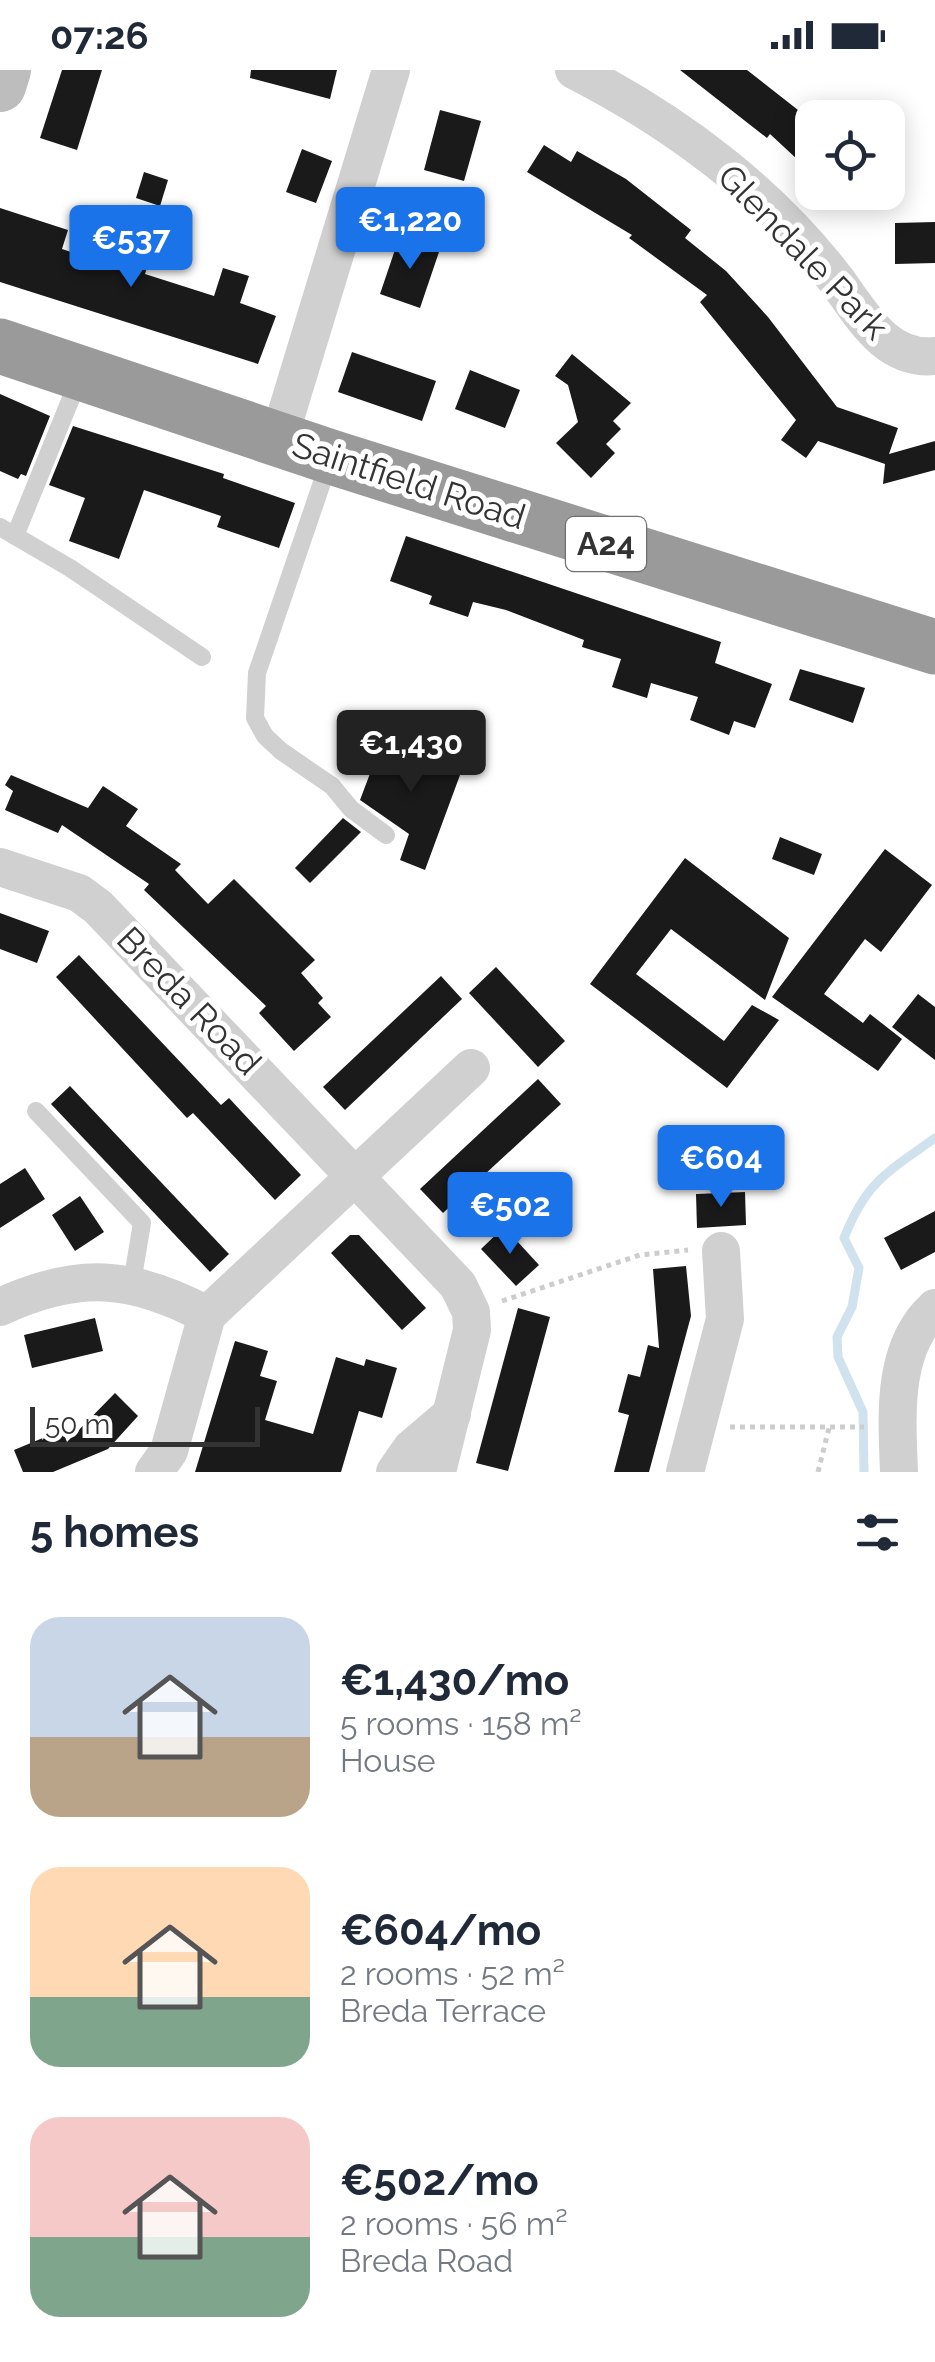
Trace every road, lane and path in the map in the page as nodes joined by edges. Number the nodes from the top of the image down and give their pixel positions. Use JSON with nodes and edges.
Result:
{"nodes":[{"id":1,"x":5,"y":70,"type":"edge"},
{"id":2,"x":391,"y":70,"type":"edge"},
{"id":3,"x":574,"y":70,"type":"edge"},
{"id":4,"x":0,"y":86,"type":"edge"},
{"id":5,"x":0,"y":346,"type":"edge"},
{"id":6,"x":935,"y":356,"type":"edge"},
{"id":7,"x":80,"y":376,"type":"junction"},
{"id":8,"x":279,"y":438,"type":"junction"},
{"id":9,"x":331,"y":457,"type":"junction"},
{"id":10,"x":8,"y":531,"type":"edge"},
{"id":11,"x":935,"y":647,"type":"edge"},
{"id":12,"x":202,"y":657,"type":"dead end"},
{"id":13,"x":386,"y":835,"type":"dead end"},
{"id":14,"x":0,"y":867,"type":"edge"},
{"id":15,"x":470,"y":1068,"type":"dead end"},
{"id":16,"x":36,"y":1111,"type":"dead end"},
{"id":17,"x":354,"y":1173,"type":"junction"},
{"id":18,"x":721,"y":1252,"type":"joint"},
{"id":19,"x":132,"y":1283,"type":"junction"},
{"id":20,"x":0,"y":1307,"type":"edge"},
{"id":21,"x":935,"y":1308,"type":"edge"},
{"id":22,"x":471,"y":1312,"type":"junction"},
{"id":23,"x":207,"y":1315,"type":"junction"},
{"id":24,"x":452,"y":1414,"type":"junction"},
{"id":25,"x":696,"y":1427,"type":"junction"},
{"id":26,"x":854,"y":1427,"type":"dead end"},
{"id":27,"x":829,"y":1428,"type":"junction"},
{"id":28,"x":154,"y":1472,"type":"edge"},
{"id":29,"x":395,"y":1472,"type":"edge"},
{"id":30,"x":437,"y":1472,"type":"edge"},
{"id":31,"x":685,"y":1472,"type":"edge"},
{"id":32,"x":818,"y":1472,"type":"edge"},
{"id":33,"x":899,"y":1472,"type":"edge"}],
"edges":[{"from":1,"to":4,"type":"street"},
{"from":2,"to":8,"type":"street"},
{"from":3,"to":6,"type":"street","name":"Glendale Park"},
{"from":5,"to":7,"type":"highway","name":"Saintfield Road","number":"A24"},
{"from":7,"to":8,"type":"highway","name":"Saintfield Road","number":"A24"},
{"from":7,"to":10,"type":"lane"},
{"from":8,"to":9,"type":"highway","name":"Saintfield Road","number":"A24"},
{"from":9,"to":11,"type":"highway","name":"Saintfield Road","number":"A24"},
{"from":9,"to":13,"type":"lane"},
{"from":10,"to":12,"type":"lane"},
{"from":14,"to":17,"type":"street","name":"Breda Road"},
{"from":15,"to":17,"type":"street"},
{"from":16,"to":19,"type":"lane"},
{"from":17,"to":22,"type":"street","name":"Breda Road"},
{"from":17,"to":23,"type":"street"},
{"from":18,"to":22,"type":"path"},
{"from":18,"to":25,"type":"street"},
{"from":19,"to":20,"type":"street"},
{"from":19,"to":23,"type":"street"},
{"from":21,"to":33,"type":"street"},
{"from":22,"to":24,"type":"street"},
{"from":23,"to":28,"type":"street"},
{"from":24,"to":29,"type":"street"},
{"from":24,"to":30,"type":"street"},
{"from":25,"to":27,"type":"path"},
{"from":25,"to":31,"type":"street"},
{"from":26,"to":27,"type":"path"},
{"from":27,"to":32,"type":"path"}]}
